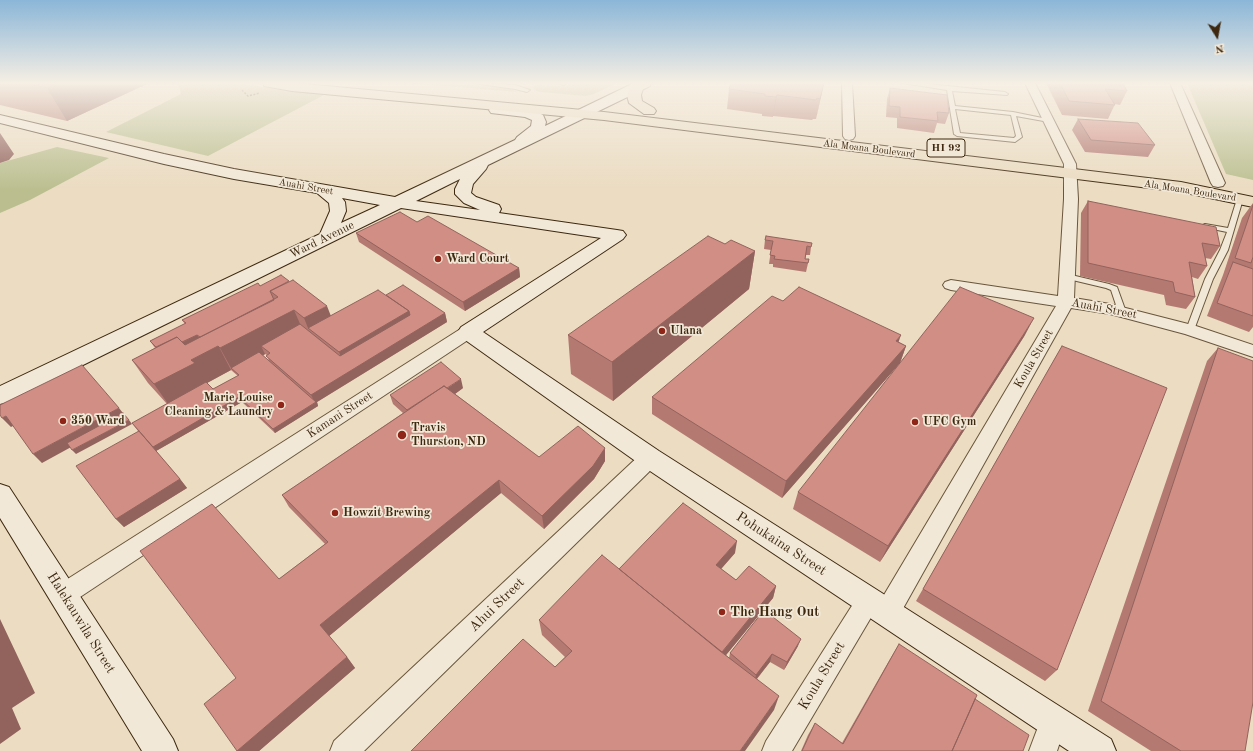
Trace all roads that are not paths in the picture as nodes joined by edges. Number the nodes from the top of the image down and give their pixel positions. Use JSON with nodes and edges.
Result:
{"nodes":[{"id":1,"x":537,"y":118,"type":"edge"},
{"id":2,"x":573,"y":118,"type":"edge"},
{"id":3,"x":627,"y":118,"type":"edge"},
{"id":4,"x":705,"y":118,"type":"edge"},
{"id":5,"x":848,"y":118,"type":"edge"},
{"id":6,"x":954,"y":118,"type":"edge"},
{"id":7,"x":1014,"y":118,"type":"edge"},
{"id":8,"x":1037,"y":118,"type":"edge"},
{"id":9,"x":1189,"y":118,"type":"edge"},
{"id":10,"x":0,"y":119,"type":"edge"},
{"id":11,"x":1049,"y":120,"type":"joint"},
{"id":12,"x":849,"y":136,"type":"junction"},
{"id":13,"x":504,"y":152,"type":"junction"},
{"id":14,"x":1070,"y":169,"type":"junction"},
{"id":15,"x":1218,"y":183,"type":"junction"},
{"id":16,"x":321,"y":189,"type":"junction"},
{"id":17,"x":399,"y":203,"type":"junction"},
{"id":18,"x":1245,"y":204,"type":"edge"},
{"id":19,"x":528,"y":222,"type":"junction"},
{"id":20,"x":1205,"y":226,"type":"edge"},
{"id":21,"x":1231,"y":231,"type":"junction"},
{"id":22,"x":617,"y":235,"type":"joint"},
{"id":23,"x":327,"y":237,"type":"junction"},
{"id":24,"x":1067,"y":276,"type":"junction"},
{"id":25,"x":951,"y":285,"type":"dead end"},
{"id":26,"x":1066,"y":302,"type":"junction"},
{"id":27,"x":1122,"y":312,"type":"junction"},
{"id":28,"x":1190,"y":330,"type":"junction"},
{"id":29,"x":468,"y":332,"type":"junction"},
{"id":30,"x":1253,"y":351,"type":"edge"},
{"id":31,"x":0,"y":396,"type":"edge"},
{"id":32,"x":650,"y":458,"type":"junction"},
{"id":33,"x":0,"y":495,"type":"edge"},
{"id":34,"x":63,"y":595,"type":"junction"},
{"id":35,"x":877,"y":607,"type":"junction"},
{"id":36,"x":1054,"y":721,"type":"junction"},
{"id":37,"x":161,"y":751,"type":"edge"},
{"id":38,"x":344,"y":751,"type":"edge"},
{"id":39,"x":776,"y":751,"type":"edge"},
{"id":40,"x":1043,"y":751,"type":"edge"},
{"id":41,"x":1099,"y":751,"type":"edge"}],
"edges":[{"from":1,"to":13,"type":"street"},
{"from":2,"to":13,"type":"street","name":"Ward Avenue"},
{"from":3,"to":14,"type":"main road","name":"Ala Moana Boulevard","number":"HI 92"},
{"from":4,"to":12,"type":"main road","name":"Ala Moana Boulevard","number":"HI 92"},
{"from":5,"to":12,"type":"street"},
{"from":6,"to":7,"type":"lane"},
{"from":8,"to":11,"type":"lane"},
{"from":9,"to":15,"type":"street"},
{"from":10,"to":16,"type":"street","name":"Auahi Street"},
{"from":11,"to":14,"type":"street","name":"Koula Street"},
{"from":12,"to":14,"type":"main road","name":"Ala Moana Boulevard","number":"HI 92"},
{"from":13,"to":17,"type":"street","name":"Ward Avenue"},
{"from":13,"to":19,"type":"street"},
{"from":14,"to":15,"type":"main road","name":"Ala Moana Boulevard","number":"HI 92"},
{"from":14,"to":18,"type":"main road","name":"Ala Moana Boulevard","number":"HI 92"},
{"from":14,"to":24,"type":"street","name":"Koula Street"},
{"from":15,"to":18,"type":"main road","name":"Ala Moana Boulevard","number":"HI 92"},
{"from":16,"to":17,"type":"street","name":"Auahi Street"},
{"from":16,"to":23,"type":"street"},
{"from":17,"to":19,"type":"street","name":"Auahi Street"},
{"from":17,"to":23,"type":"street","name":"Ward Avenue"},
{"from":18,"to":21,"type":"lane"},
{"from":19,"to":22,"type":"street","name":"Auahi Street"},
{"from":20,"to":21,"type":"lane"},
{"from":21,"to":28,"type":"lane"},
{"from":22,"to":29,"type":"street","name":"Kamani Street"},
{"from":23,"to":31,"type":"street","name":"Ward Avenue"},
{"from":24,"to":26,"type":"street","name":"Koula Street"},
{"from":24,"to":27,"type":"lane"},
{"from":25,"to":26,"type":"street","name":"Auahi Street"},
{"from":26,"to":27,"type":"street","name":"Auahi Street"},
{"from":26,"to":35,"type":"street","name":"Koula Street"},
{"from":27,"to":28,"type":"street","name":"Auahi Street"},
{"from":28,"to":30,"type":"street","name":"Auahi Street"},
{"from":29,"to":32,"type":"street","name":"Pohukaina Street"},
{"from":29,"to":34,"type":"street","name":"Kamani Street"},
{"from":32,"to":35,"type":"street","name":"Pohukaina Street"},
{"from":32,"to":38,"type":"street","name":"Ahui Street"},
{"from":33,"to":34,"type":"street","name":"Halekauwila Street"},
{"from":34,"to":37,"type":"street","name":"Halekauwila Street"},
{"from":35,"to":36,"type":"street","name":"Pohukaina Street"},
{"from":35,"to":39,"type":"street","name":"Koula Street"},
{"from":36,"to":40,"type":"street"},
{"from":36,"to":41,"type":"street","name":"Pohukaina Street"}]}
